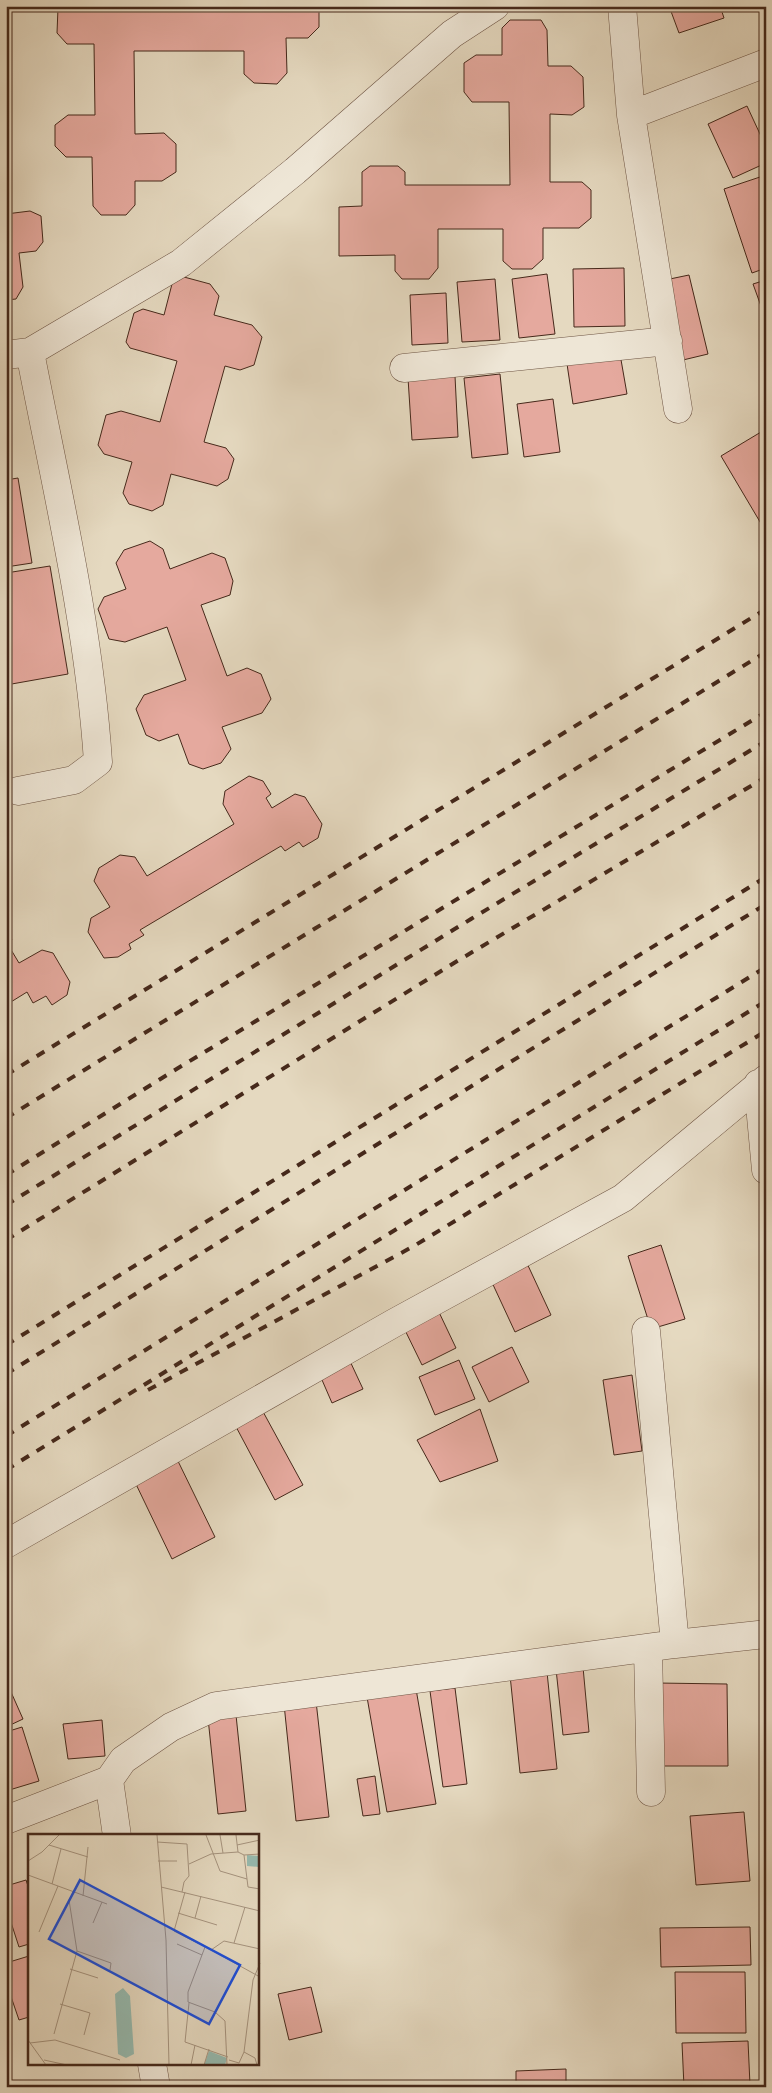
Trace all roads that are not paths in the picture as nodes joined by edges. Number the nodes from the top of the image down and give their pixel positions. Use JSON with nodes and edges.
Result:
{"nodes":[{"id":1,"x":495,"y":6,"type":"edge"},
{"id":2,"x":622,"y":6,"type":"edge"},
{"id":3,"x":766,"y":63,"type":"edge"},
{"id":4,"x":631,"y":115,"type":"junction"},
{"id":5,"x":668,"y":341,"type":"junction"},
{"id":6,"x":18,"y":353,"type":"edge"},
{"id":7,"x":404,"y":368,"type":"dead end"},
{"id":8,"x":678,"y":409,"type":"dead end"},
{"id":9,"x":18,"y":790,"type":"dead end"},
{"id":10,"x":762,"y":1082,"type":"edge"},
{"id":11,"x":766,"y":1170,"type":"edge"},
{"id":12,"x":646,"y":1330,"type":"dead end"},
{"id":13,"x":6,"y":1544,"type":"edge"},
{"id":14,"x":766,"y":1634,"type":"edge"},
{"id":15,"x":675,"y":1644,"type":"junction"},
{"id":16,"x":648,"y":1648,"type":"junction"},
{"id":17,"x":109,"y":1780,"type":"junction"},
{"id":18,"x":650,"y":1792,"type":"dead end"},
{"id":19,"x":6,"y":1820,"type":"edge"},
{"id":20,"x":117,"y":1834,"type":"edge"},
{"id":21,"x":152,"y":2066,"type":"edge"},
{"id":22,"x":156,"y":2087,"type":"edge"}],
"edges":[{"from":1,"to":6,"type":"street"},
{"from":2,"to":4,"type":"street"},
{"from":3,"to":4,"type":"street"},
{"from":4,"to":5,"type":"street"},
{"from":5,"to":7,"type":"street"},
{"from":5,"to":8,"type":"street"},
{"from":6,"to":9,"type":"street"},
{"from":10,"to":11,"type":"street"},
{"from":10,"to":13,"type":"street"},
{"from":12,"to":15,"type":"street"},
{"from":14,"to":15,"type":"street"},
{"from":15,"to":16,"type":"street"},
{"from":16,"to":17,"type":"street"},
{"from":16,"to":18,"type":"street"},
{"from":17,"to":19,"type":"street"},
{"from":17,"to":20,"type":"street"},
{"from":21,"to":22,"type":"street"}]}
